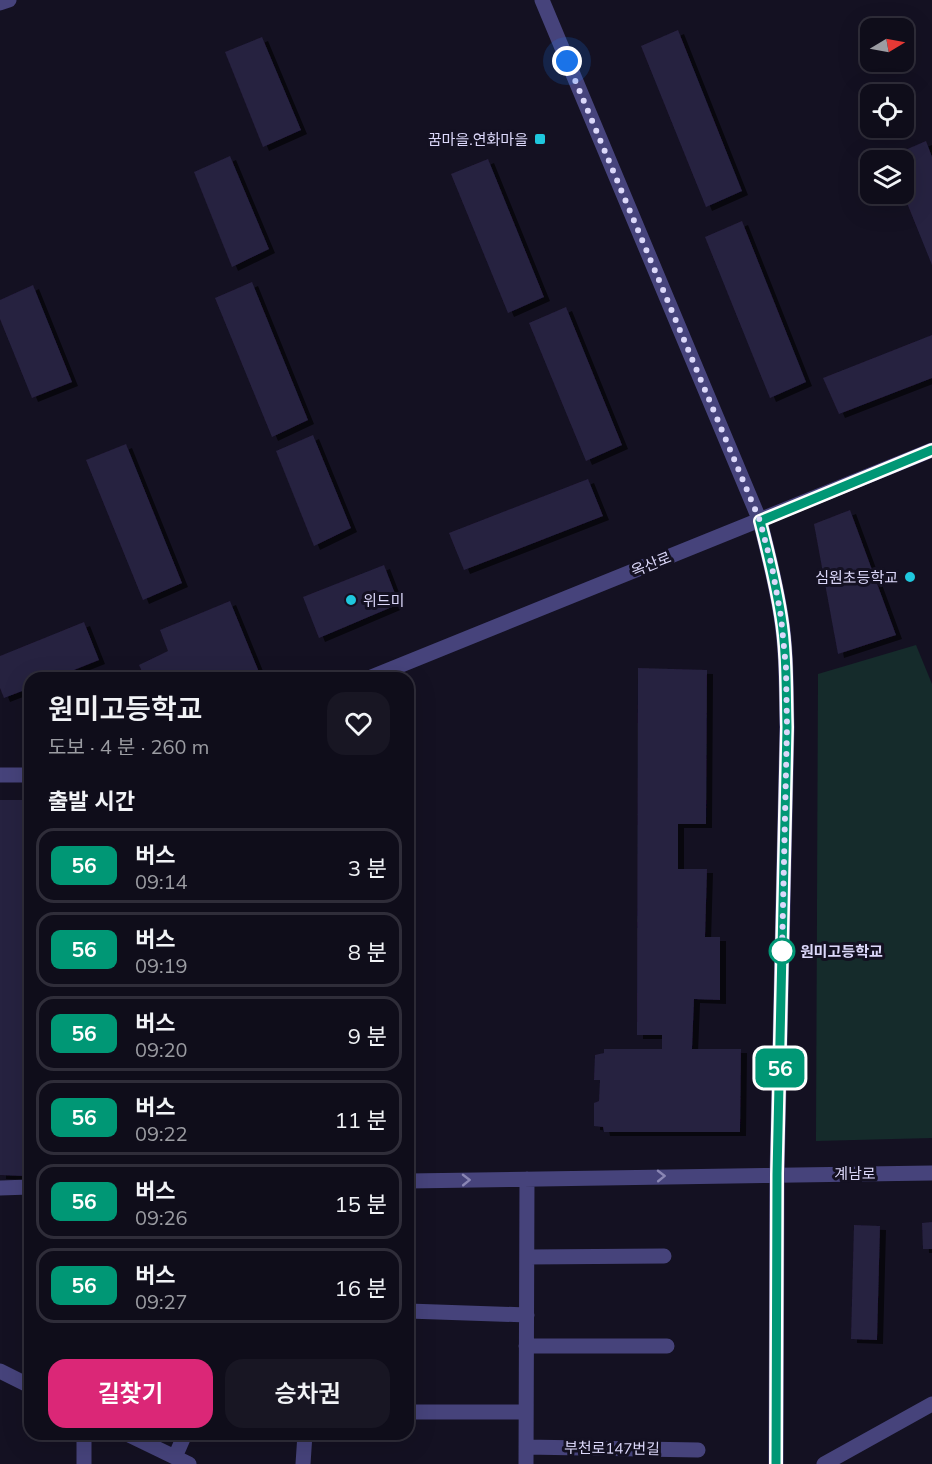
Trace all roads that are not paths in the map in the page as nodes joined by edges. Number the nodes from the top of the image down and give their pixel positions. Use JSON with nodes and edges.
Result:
{"nodes":[{"id":1,"x":542,"y":0,"type":"edge"},
{"id":2,"x":932,"y":450,"type":"edge"},
{"id":3,"x":760,"y":521,"type":"junction"},
{"id":4,"x":384,"y":672,"type":"edge"},
{"id":5,"x":0,"y":775,"type":"edge"},
{"id":6,"x":24,"y":775,"type":"edge"},
{"id":7,"x":932,"y":1173,"type":"edge"},
{"id":8,"x":777,"y":1174,"type":"junction"},
{"id":9,"x":527,"y":1179,"type":"junction"},
{"id":10,"x":414,"y":1181,"type":"edge"},
{"id":11,"x":24,"y":1187,"type":"edge"},
{"id":12,"x":0,"y":1188,"type":"edge"},
{"id":13,"x":664,"y":1256,"type":"dead end"},
{"id":14,"x":527,"y":1257,"type":"junction"},
{"id":15,"x":414,"y":1311,"type":"edge"},
{"id":16,"x":527,"y":1315,"type":"junction"},
{"id":17,"x":526,"y":1346,"type":"junction"},
{"id":18,"x":666,"y":1346,"type":"dead end"},
{"id":19,"x":0,"y":1371,"type":"edge"},
{"id":20,"x":24,"y":1383,"type":"edge"},
{"id":21,"x":932,"y":1404,"type":"edge"},
{"id":22,"x":414,"y":1412,"type":"edge"},
{"id":23,"x":526,"y":1412,"type":"junction"},
{"id":24,"x":84,"y":1440,"type":"edge"},
{"id":25,"x":139,"y":1440,"type":"edge"},
{"id":26,"x":184,"y":1440,"type":"edge"},
{"id":27,"x":305,"y":1440,"type":"edge"},
{"id":28,"x":526,"y":1447,"type":"junction"},
{"id":29,"x":698,"y":1450,"type":"dead end"},
{"id":30,"x":182,"y":1461,"type":"edge"},
{"id":31,"x":84,"y":1464,"type":"edge"},
{"id":32,"x":303,"y":1464,"type":"edge"},
{"id":33,"x":525,"y":1464,"type":"edge"},
{"id":34,"x":776,"y":1464,"type":"edge"},
{"id":35,"x":824,"y":1464,"type":"edge"}],
"edges":[{"from":1,"to":3,"type":"street"},
{"from":2,"to":3,"type":"street","name":"옥산로"},
{"from":3,"to":4,"type":"street","name":"옥산로"},
{"from":3,"to":8,"type":"street"},
{"from":5,"to":6,"type":"street"},
{"from":7,"to":8,"type":"street","name":"계남로"},
{"from":9,"to":8,"type":"street","name":"계남로","one_way":true},
{"from":8,"to":34,"type":"street"},
{"from":10,"to":9,"type":"street","name":"계남로","one_way":true},
{"from":9,"to":14,"type":"street"},
{"from":11,"to":12,"type":"street"},
{"from":13,"to":14,"type":"street"},
{"from":14,"to":16,"type":"street"},
{"from":15,"to":16,"type":"street"},
{"from":16,"to":17,"type":"street"},
{"from":17,"to":18,"type":"street"},
{"from":17,"to":23,"type":"street"},
{"from":19,"to":20,"type":"street"},
{"from":21,"to":35,"type":"street"},
{"from":22,"to":23,"type":"street"},
{"from":23,"to":28,"type":"street"},
{"from":24,"to":31,"type":"street"},
{"from":25,"to":30,"type":"street"},
{"from":26,"to":30,"type":"street"},
{"from":27,"to":32,"type":"street"},
{"from":28,"to":29,"type":"street","name":"부천로147번길"},
{"from":28,"to":33,"type":"street"}]}
